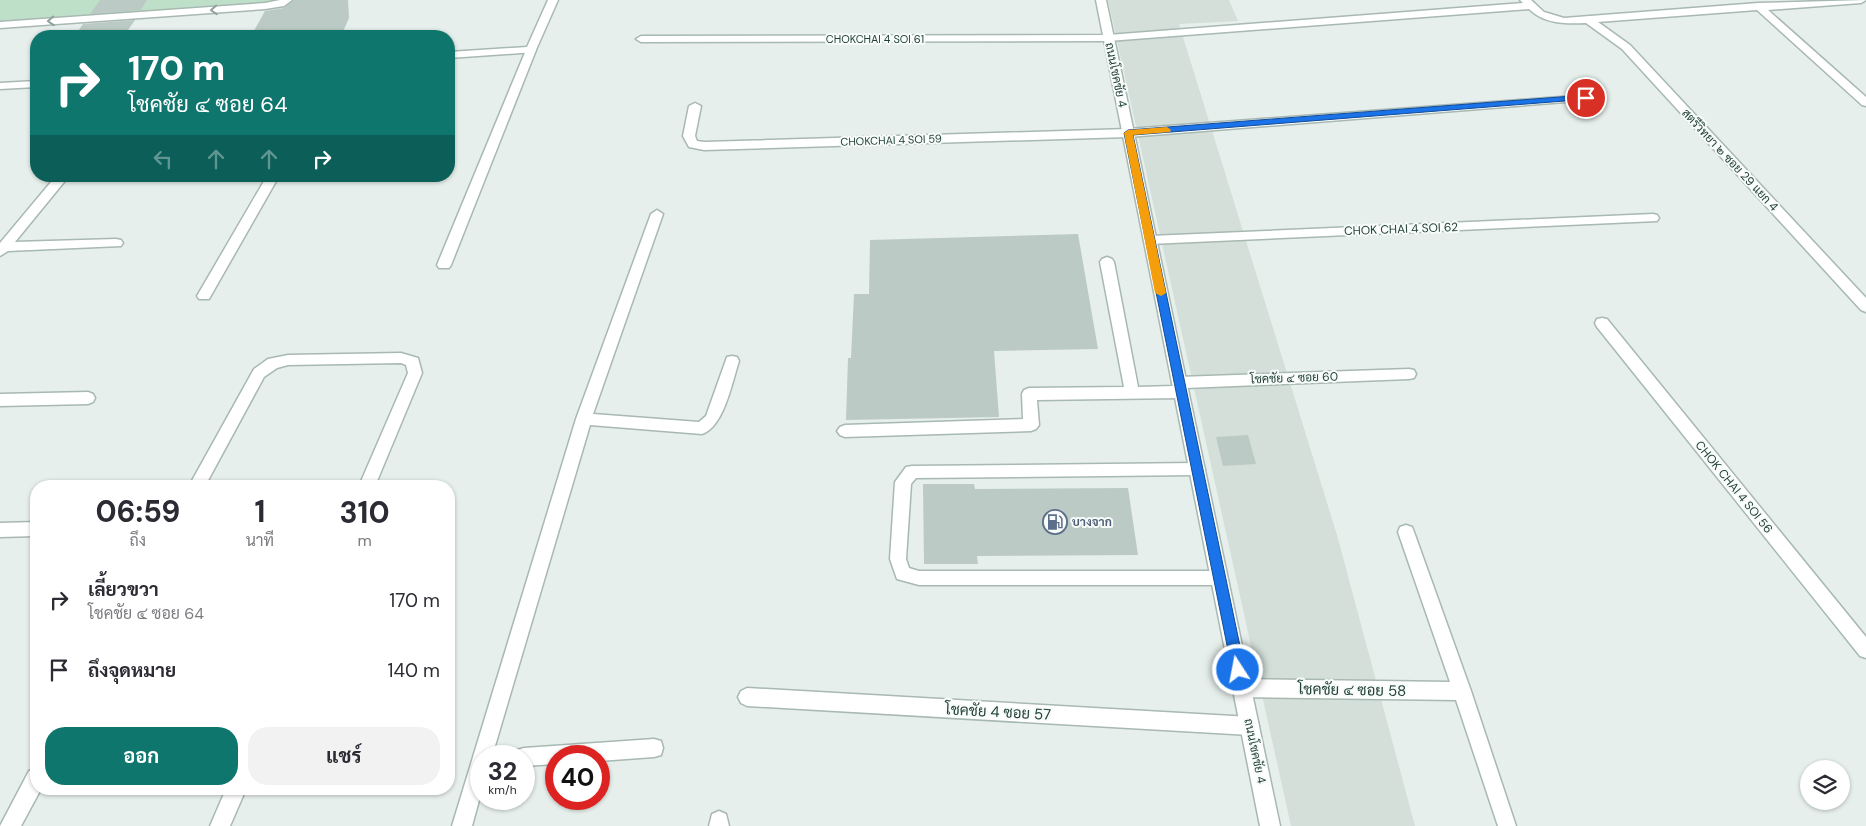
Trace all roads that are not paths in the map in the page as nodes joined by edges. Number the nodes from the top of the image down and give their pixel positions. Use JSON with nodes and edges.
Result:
{"nodes":[{"id":1,"x":287,"y":0,"type":"edge"},
{"id":2,"x":553,"y":0,"type":"edge"},
{"id":3,"x":1101,"y":0,"type":"edge"},
{"id":4,"x":1861,"y":0,"type":"edge"},
{"id":5,"x":1527,"y":3,"type":"edge"},
{"id":6,"x":1758,"y":6,"type":"junction"},
{"id":7,"x":1589,"y":20,"type":"junction"},
{"id":8,"x":0,"y":25,"type":"edge"},
{"id":9,"x":1108,"y":38,"type":"junction"},
{"id":10,"x":641,"y":39,"type":"dead end"},
{"id":11,"x":531,"y":50,"type":"junction"},
{"id":12,"x":455,"y":55,"type":"edge"},
{"id":13,"x":30,"y":84,"type":"edge"},
{"id":14,"x":0,"y":86,"type":"edge"},
{"id":15,"x":1586,"y":98,"type":"dead end"},
{"id":16,"x":1866,"y":103,"type":"edge"},
{"id":17,"x":695,"y":106,"type":"dead end"},
{"id":18,"x":1128,"y":133,"type":"junction"},
{"id":19,"x":58,"y":182,"type":"edge"},
{"id":20,"x":270,"y":182,"type":"edge"},
{"id":21,"x":657,"y":214,"type":"dead end"},
{"id":22,"x":1653,"y":218,"type":"dead end"},
{"id":23,"x":1150,"y":240,"type":"junction"},
{"id":24,"x":116,"y":243,"type":"dead end"},
{"id":25,"x":2,"y":250,"type":"edge"},
{"id":26,"x":1107,"y":262,"type":"dead end"},
{"id":27,"x":444,"y":265,"type":"dead end"},
{"id":28,"x":204,"y":296,"type":"dead end"},
{"id":29,"x":1866,"y":307,"type":"edge"},
{"id":30,"x":1602,"y":324,"type":"dead end"},
{"id":31,"x":732,"y":361,"type":"dead end"},
{"id":32,"x":1409,"y":374,"type":"dead end"},
{"id":33,"x":1180,"y":388,"type":"junction"},
{"id":34,"x":1132,"y":393,"type":"junction"},
{"id":35,"x":88,"y":398,"type":"dead end"},
{"id":36,"x":0,"y":400,"type":"edge"},
{"id":37,"x":584,"y":419,"type":"junction"},
{"id":38,"x":845,"y":431,"type":"dead end"},
{"id":39,"x":1197,"y":469,"type":"junction"},
{"id":40,"x":200,"y":480,"type":"edge"},
{"id":41,"x":370,"y":480,"type":"edge"},
{"id":42,"x":30,"y":528,"type":"edge"},
{"id":43,"x":0,"y":530,"type":"edge"},
{"id":44,"x":1406,"y":532,"type":"dead end"},
{"id":45,"x":1219,"y":578,"type":"junction"},
{"id":46,"x":1866,"y":650,"type":"edge"},
{"id":47,"x":1242,"y":688,"type":"junction"},
{"id":48,"x":1462,"y":691,"type":"junction"},
{"id":49,"x":747,"y":697,"type":"dead end"},
{"id":50,"x":1250,"y":726,"type":"junction"},
{"id":51,"x":485,"y":745,"type":"edge"},
{"id":52,"x":654,"y":748,"type":"dead end"},
{"id":53,"x":535,"y":756,"type":"edge"},
{"id":54,"x":30,"y":789,"type":"edge"},
{"id":55,"x":233,"y":795,"type":"edge"},
{"id":56,"x":470,"y":798,"type":"edge"},
{"id":57,"x":1507,"y":824,"type":"dead end"},
{"id":58,"x":10,"y":826,"type":"edge"},
{"id":59,"x":220,"y":826,"type":"edge"},
{"id":60,"x":462,"y":826,"type":"edge"},
{"id":61,"x":1270,"y":826,"type":"edge"}],
"edges":[{"from":1,"to":8,"type":"street","one_way":true},
{"from":2,"to":11,"type":"street"},
{"from":3,"to":9,"type":"street","name":"ถนนโชคชัย 4"},
{"from":4,"to":6,"type":"street"},
{"from":5,"to":7,"type":"street"},
{"from":5,"to":9,"type":"street","name":"CHOKCHAI 4 SOI 61"},
{"from":6,"to":7,"type":"street"},
{"from":6,"to":16,"type":"street"},
{"from":7,"to":29,"type":"street","name":"สตรีวิทยา ๒ ซอย 29 แยก 4"},
{"from":9,"to":10,"type":"street","name":"CHOKCHAI 4 SOI 61"},
{"from":9,"to":18,"type":"street","name":"ถนนโชคชัย 4"},
{"from":11,"to":12,"type":"street"},
{"from":11,"to":27,"type":"street"},
{"from":13,"to":14,"type":"street"},
{"from":15,"to":18,"type":"street"},
{"from":17,"to":18,"type":"street","name":"CHOKCHAI 4 SOI 59"},
{"from":18,"to":23,"type":"street","name":"ถนนโชคชัย 4"},
{"from":19,"to":25,"type":"street"},
{"from":20,"to":28,"type":"street"},
{"from":21,"to":37,"type":"street"},
{"from":22,"to":23,"type":"street","name":"CHOK CHAI 4 SOI 62"},
{"from":23,"to":33,"type":"street","name":"ถนนโชคชัย 4"},
{"from":24,"to":25,"type":"street"},
{"from":26,"to":34,"type":"street"},
{"from":30,"to":46,"type":"street","name":"CHOK CHAI 4 SOI 56"},
{"from":31,"to":37,"type":"street"},
{"from":32,"to":33,"type":"street","name":"โชคชัย ๔ ซอย 60"},
{"from":33,"to":34,"type":"street","name":"โชคชัย ๔ ซอย 60"},
{"from":33,"to":39,"type":"street","name":"ถนนโชคชัย 4"},
{"from":34,"to":38,"type":"street","name":"โชคชัย ๔ ซอย 60"},
{"from":35,"to":36,"type":"street"},
{"from":37,"to":51,"type":"street"},
{"from":39,"to":45,"type":"street","name":"ถนนโชคชัย 4"},
{"from":39,"to":45,"type":"street"},
{"from":40,"to":41,"type":"street"},
{"from":42,"to":43,"type":"street"},
{"from":44,"to":48,"type":"street"},
{"from":45,"to":47,"type":"street","name":"ถนนโชคชัย 4"},
{"from":47,"to":48,"type":"street","name":"โชคชัย ๔ ซอย 58"},
{"from":47,"to":50,"type":"street","name":"ถนนโชคชัย 4"},
{"from":48,"to":57,"type":"street"},
{"from":49,"to":50,"type":"street","name":"โชคชัย 4 ซอย 57"},
{"from":50,"to":61,"type":"street","name":"ถนนโชคชัย 4"},
{"from":52,"to":53,"type":"street"},
{"from":54,"to":58,"type":"street"},
{"from":55,"to":59,"type":"street"},
{"from":56,"to":60,"type":"street"}]}
